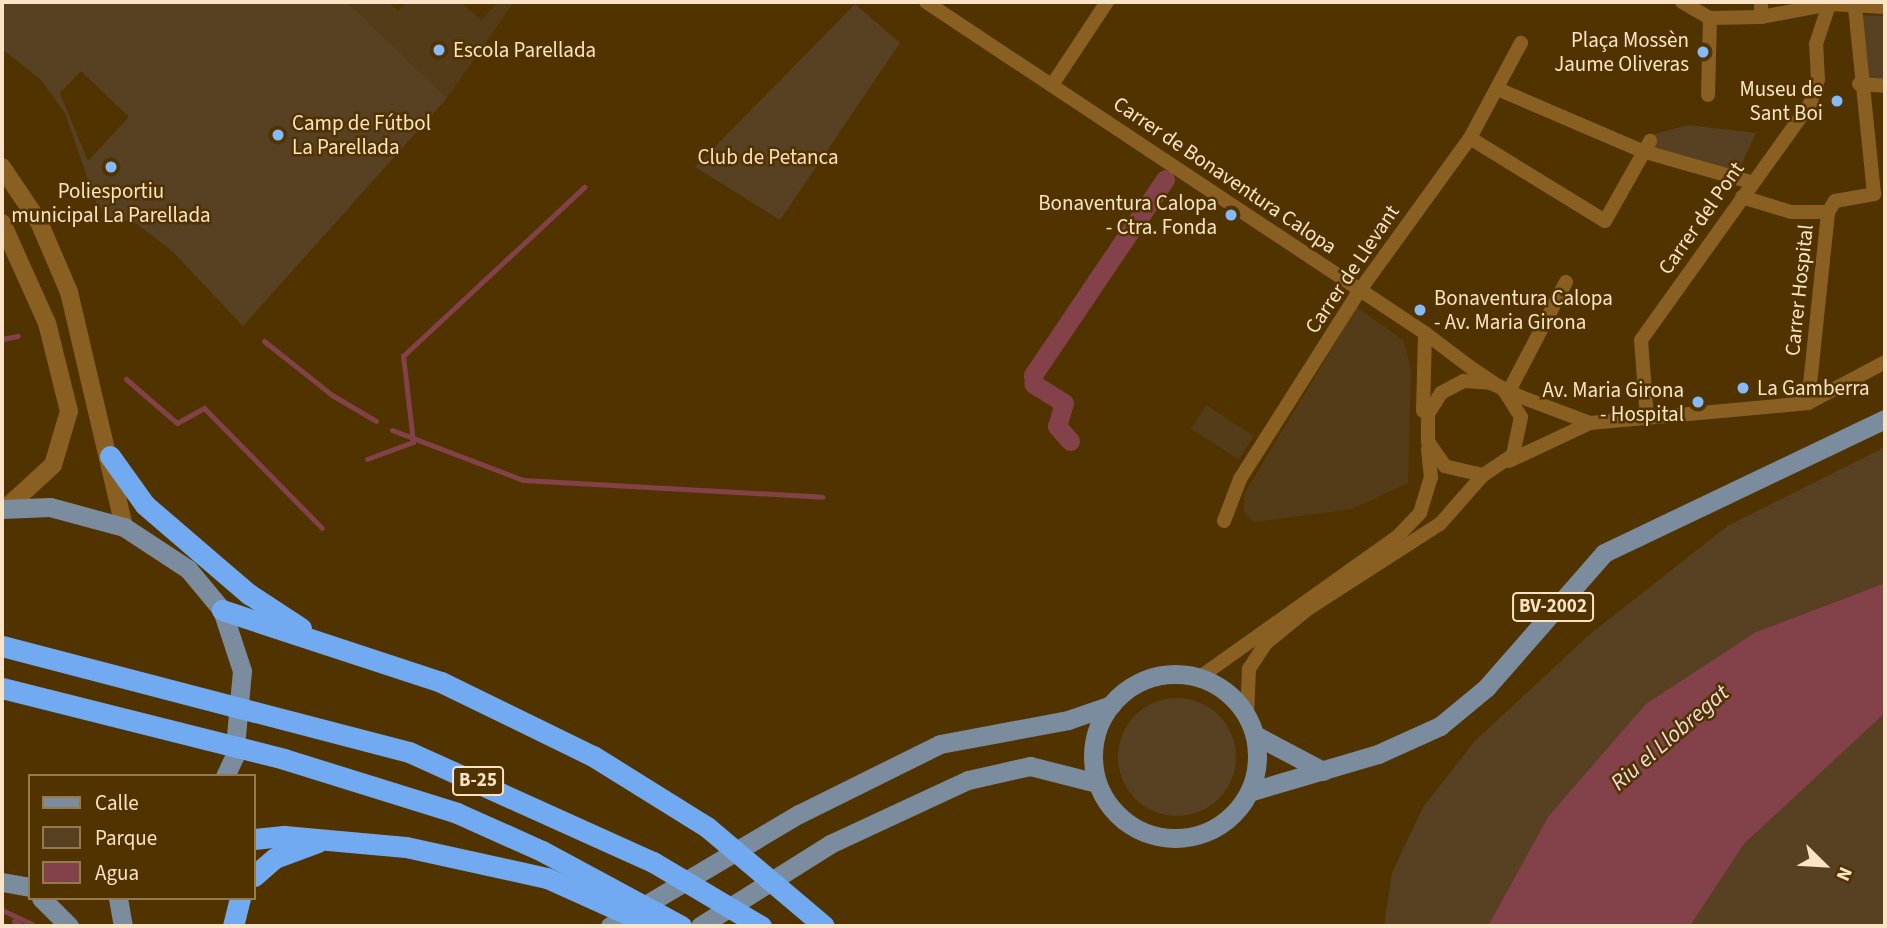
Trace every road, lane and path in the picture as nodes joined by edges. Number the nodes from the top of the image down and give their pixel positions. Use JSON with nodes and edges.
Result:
{"nodes":[{"id":1,"x":926,"y":2,"type":"edge"},
{"id":2,"x":1107,"y":2,"type":"edge"},
{"id":3,"x":1682,"y":2,"type":"edge"},
{"id":4,"x":1761,"y":2,"type":"edge"},
{"id":5,"x":1830,"y":3,"type":"edge"},
{"id":6,"x":1857,"y":6,"type":"junction"},
{"id":7,"x":1885,"y":7,"type":"edge"},
{"id":8,"x":1757,"y":17,"type":"junction"},
{"id":9,"x":1710,"y":18,"type":"junction"},
{"id":10,"x":1521,"y":43,"type":"dead end"},
{"id":11,"x":1859,"y":84,"type":"junction"},
{"id":12,"x":1052,"y":85,"type":"junction"},
{"id":13,"x":1885,"y":86,"type":"edge"},
{"id":14,"x":1500,"y":90,"type":"junction"},
{"id":15,"x":1708,"y":95,"type":"dead end"},
{"id":16,"x":1470,"y":138,"type":"junction"},
{"id":17,"x":1646,"y":146,"type":"junction"},
{"id":18,"x":2,"y":167,"type":"edge"},
{"id":19,"x":1751,"y":182,"type":"junction"},
{"id":20,"x":1742,"y":197,"type":"junction"},
{"id":21,"x":1828,"y":212,"type":"junction"},
{"id":22,"x":2,"y":223,"type":"edge"},
{"id":23,"x":1566,"y":282,"type":"dead end"},
{"id":24,"x":1360,"y":290,"type":"junction"},
{"id":25,"x":1424,"y":333,"type":"junction"},
{"id":26,"x":1885,"y":362,"type":"edge"},
{"id":27,"x":1503,"y":389,"type":"junction"},
{"id":28,"x":1808,"y":404,"type":"junction"},
{"id":29,"x":1647,"y":418,"type":"junction"},
{"id":30,"x":1885,"y":419,"type":"edge"},
{"id":31,"x":1590,"y":423,"type":"junction"},
{"id":32,"x":1426,"y":432,"type":"junction"},
{"id":33,"x":110,"y":456,"type":"junction"},
{"id":34,"x":1508,"y":461,"type":"junction"},
{"id":35,"x":1483,"y":475,"type":"junction"},
{"id":36,"x":4,"y":508,"type":"edge"},
{"id":37,"x":1224,"y":522,"type":"dead end"},
{"id":38,"x":124,"y":527,"type":"junction"},
{"id":39,"x":222,"y":610,"type":"junction"},
{"id":40,"x":323,"y":643,"type":"junction"},
{"id":41,"x":2,"y":646,"type":"edge"},
{"id":42,"x":1200,"y":677,"type":"junction"},
{"id":43,"x":2,"y":688,"type":"edge"},
{"id":44,"x":1111,"y":705,"type":"junction"},
{"id":45,"x":1247,"y":716,"type":"junction"},
{"id":46,"x":1255,"y":736,"type":"junction"},
{"id":47,"x":1323,"y":771,"type":"junction"},
{"id":48,"x":226,"y":774,"type":"edge"},
{"id":49,"x":1097,"y":783,"type":"junction"},
{"id":50,"x":1250,"y":792,"type":"junction"},
{"id":51,"x":256,"y":839,"type":"edge"},
{"id":52,"x":320,"y":841,"type":"junction"},
{"id":53,"x":256,"y":874,"type":"edge"},
{"id":54,"x":2,"y":882,"type":"edge"},
{"id":55,"x":28,"y":890,"type":"edge"},
{"id":56,"x":42,"y":900,"type":"edge"},
{"id":57,"x":118,"y":900,"type":"edge"},
{"id":58,"x":240,"y":900,"type":"edge"},
{"id":59,"x":619,"y":900,"type":"junction"},
{"id":60,"x":752,"y":920,"type":"edge"},
{"id":61,"x":69,"y":926,"type":"edge"},
{"id":62,"x":123,"y":926,"type":"edge"},
{"id":63,"x":233,"y":926,"type":"edge"},
{"id":64,"x":610,"y":926,"type":"edge"},
{"id":65,"x":654,"y":926,"type":"edge"},
{"id":66,"x":681,"y":926,"type":"edge"},
{"id":67,"x":700,"y":926,"type":"edge"},
{"id":68,"x":824,"y":926,"type":"edge"}],
"edges":[{"from":1,"to":12,"type":"street","name":"Carrer de Bonaventura Calopa"},
{"from":2,"to":12,"type":"street"},
{"from":3,"to":9,"type":"street"},
{"from":4,"to":8,"type":"street"},
{"from":5,"to":6,"type":"street"},
{"from":5,"to":8,"type":"street"},
{"from":5,"to":19,"type":"street","name":"Carrer del Pont"},
{"from":6,"to":7,"type":"street"},
{"from":6,"to":11,"type":"street","name":"Carrer Hospital"},
{"from":8,"to":9,"type":"street"},
{"from":9,"to":15,"type":"street"},
{"from":10,"to":14,"type":"street","name":"Carrer de Llevant"},
{"from":11,"to":13,"type":"street"},
{"from":11,"to":21,"type":"street","name":"Carrer Hospital"},
{"from":12,"to":24,"type":"street","name":"Carrer de Bonaventura Calopa"},
{"from":14,"to":16,"type":"street","name":"Carrer de Llevant"},
{"from":14,"to":17,"type":"street"},
{"from":16,"to":17,"type":"street"},
{"from":16,"to":24,"type":"street","name":"Carrer de Llevant"},
{"from":17,"to":19,"type":"street"},
{"from":18,"to":33,"type":"street"},
{"from":19,"to":20,"type":"street","name":"Carrer del Pont"},
{"from":20,"to":21,"type":"street"},
{"from":20,"to":29,"type":"street","name":"Carrer del Pont"},
{"from":21,"to":28,"type":"street","name":"Carrer Hospital"},
{"from":22,"to":36,"type":"street"},
{"from":23,"to":27,"type":"street"},
{"from":24,"to":25,"type":"street","name":"Carrer de Bonaventura Calopa"},
{"from":24,"to":37,"type":"street","name":"Carrer de Llevant"},
{"from":25,"to":27,"type":"street","name":"Carrer de Bonaventura Calopa"},
{"from":25,"to":32,"type":"street"},
{"from":26,"to":28,"type":"street"},
{"from":27,"to":31,"type":"street"},
{"from":27,"to":32,"type":"street"},
{"from":27,"to":34,"type":"street","name":"Carrer de Bonaventura Calopa"},
{"from":28,"to":29,"type":"street"},
{"from":29,"to":31,"type":"street"},
{"from":30,"to":47,"type":"main road","number":"BV-2002"},
{"from":31,"to":34,"type":"street"},
{"from":32,"to":35,"type":"street"},
{"from":32,"to":42,"type":"street"},
{"from":33,"to":38,"type":"street"},
{"from":33,"to":40,"type":"highway"},
{"from":34,"to":35,"type":"street"},
{"from":35,"to":45,"type":"street"},
{"from":36,"to":38,"type":"main road"},
{"from":38,"to":39,"type":"main road"},
{"from":39,"to":40,"type":"highway"},
{"from":39,"to":48,"type":"main road"},
{"from":40,"to":68,"type":"highway"},
{"from":41,"to":60,"type":"highway","number":"B-25"},
{"from":42,"to":44,"type":"main road"},
{"from":42,"to":45,"type":"main road"},
{"from":43,"to":59,"type":"highway","number":"B-25"},
{"from":44,"to":49,"type":"main road"},
{"from":44,"to":64,"type":"main road"},
{"from":45,"to":46,"type":"main road"},
{"from":46,"to":47,"type":"main road"},
{"from":46,"to":50,"type":"main road"},
{"from":47,"to":50,"type":"main road","number":"BV-2002"},
{"from":49,"to":50,"type":"main road"},
{"from":49,"to":67,"type":"main road"},
{"from":51,"to":52,"type":"highway"},
{"from":52,"to":53,"type":"highway"},
{"from":52,"to":59,"type":"highway"},
{"from":54,"to":55,"type":"main road"},
{"from":56,"to":61,"type":"main road"},
{"from":57,"to":62,"type":"main road"},
{"from":58,"to":63,"type":"highway"},
{"from":59,"to":65,"type":"highway"},
{"from":59,"to":66,"type":"highway","number":"B-25"}]}
